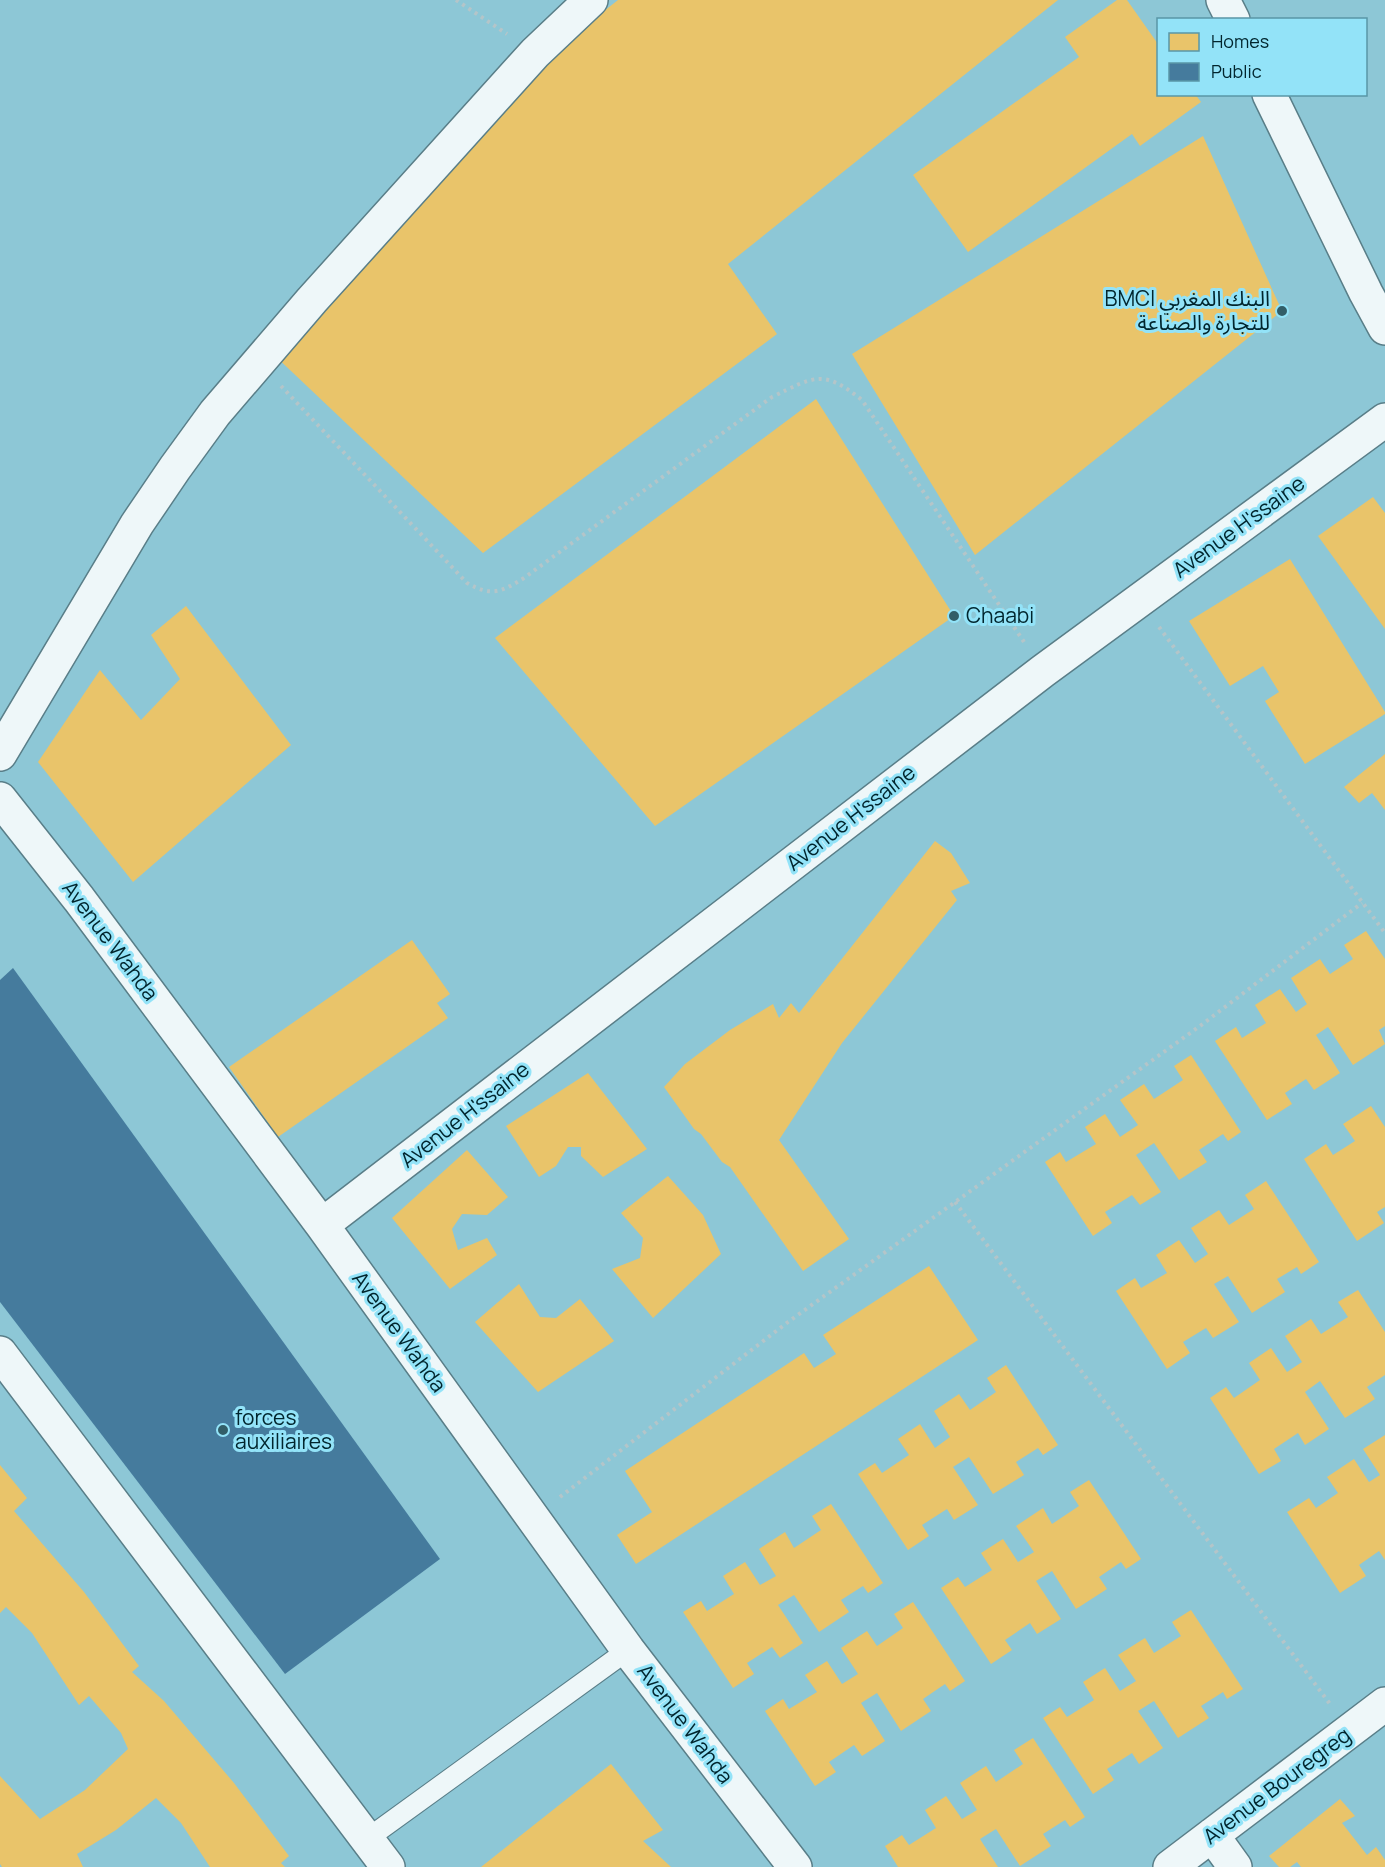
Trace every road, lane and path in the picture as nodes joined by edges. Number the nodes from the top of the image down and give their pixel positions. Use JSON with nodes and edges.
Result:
{"nodes":[{"id":1,"x":456,"y":0,"type":"edge"},
{"id":2,"x":591,"y":0,"type":"edge"},
{"id":3,"x":1223,"y":0,"type":"edge"},
{"id":4,"x":1232,"y":18,"type":"edge"},
{"id":5,"x":535,"y":53,"type":"junction"},
{"id":6,"x":1270,"y":96,"type":"edge"},
{"id":7,"x":1385,"y":328,"type":"edge"},
{"id":8,"x":258,"y":362,"type":"junction"},
{"id":9,"x":1385,"y":420,"type":"edge"},
{"id":10,"x":1139,"y":600,"type":"junction"},
{"id":11,"x":1043,"y":670,"type":"junction"},
{"id":12,"x":0,"y":753,"type":"edge"},
{"id":13,"x":0,"y":799,"type":"edge"},
{"id":14,"x":1362,"y":903,"type":"junction"},
{"id":15,"x":1385,"y":933,"type":"edge"},
{"id":16,"x":955,"y":1202,"type":"junction"},
{"id":17,"x":322,"y":1225,"type":"junction"},
{"id":18,"x":0,"y":1353,"type":"edge"},
{"id":19,"x":533,"y":1518,"type":"junction"},
{"id":20,"x":628,"y":1650,"type":"junction"},
{"id":21,"x":1385,"y":1704,"type":"edge"},
{"id":22,"x":1350,"y":1731,"type":"junction"},
{"id":23,"x":1212,"y":1835,"type":"junction"},
{"id":24,"x":367,"y":1839,"type":"junction"},
{"id":25,"x":388,"y":1867,"type":"edge"},
{"id":26,"x":795,"y":1867,"type":"edge"},
{"id":27,"x":1170,"y":1867,"type":"edge"},
{"id":28,"x":1235,"y":1867,"type":"edge"}],
"edges":[{"from":1,"to":5,"type":"path"},
{"from":2,"to":5,"type":"street"},
{"from":3,"to":4,"type":"street"},
{"from":5,"to":8,"type":"street"},
{"from":6,"to":7,"type":"street"},
{"from":8,"to":11,"type":"path"},
{"from":8,"to":12,"type":"street"},
{"from":9,"to":10,"type":"street","name":"Avenue H'ssaine"},
{"from":10,"to":11,"type":"street","name":"Avenue H'ssaine"},
{"from":10,"to":14,"type":"path"},
{"from":11,"to":17,"type":"street","name":"Avenue H'ssaine"},
{"from":13,"to":17,"type":"street","name":"Avenue Wahda"},
{"from":14,"to":15,"type":"path"},
{"from":14,"to":16,"type":"path"},
{"from":16,"to":19,"type":"path"},
{"from":16,"to":22,"type":"path"},
{"from":17,"to":19,"type":"street","name":"Avenue Wahda"},
{"from":18,"to":24,"type":"street"},
{"from":19,"to":20,"type":"street","name":"Avenue Wahda"},
{"from":20,"to":24,"type":"lane"},
{"from":20,"to":26,"type":"street","name":"Avenue Wahda"},
{"from":21,"to":22,"type":"street","name":"Avenue Bouregreg"},
{"from":22,"to":23,"type":"street","name":"Avenue Bouregreg"},
{"from":23,"to":27,"type":"street","name":"Avenue Bouregreg"},
{"from":23,"to":28,"type":"street"},
{"from":24,"to":25,"type":"street"}]}
